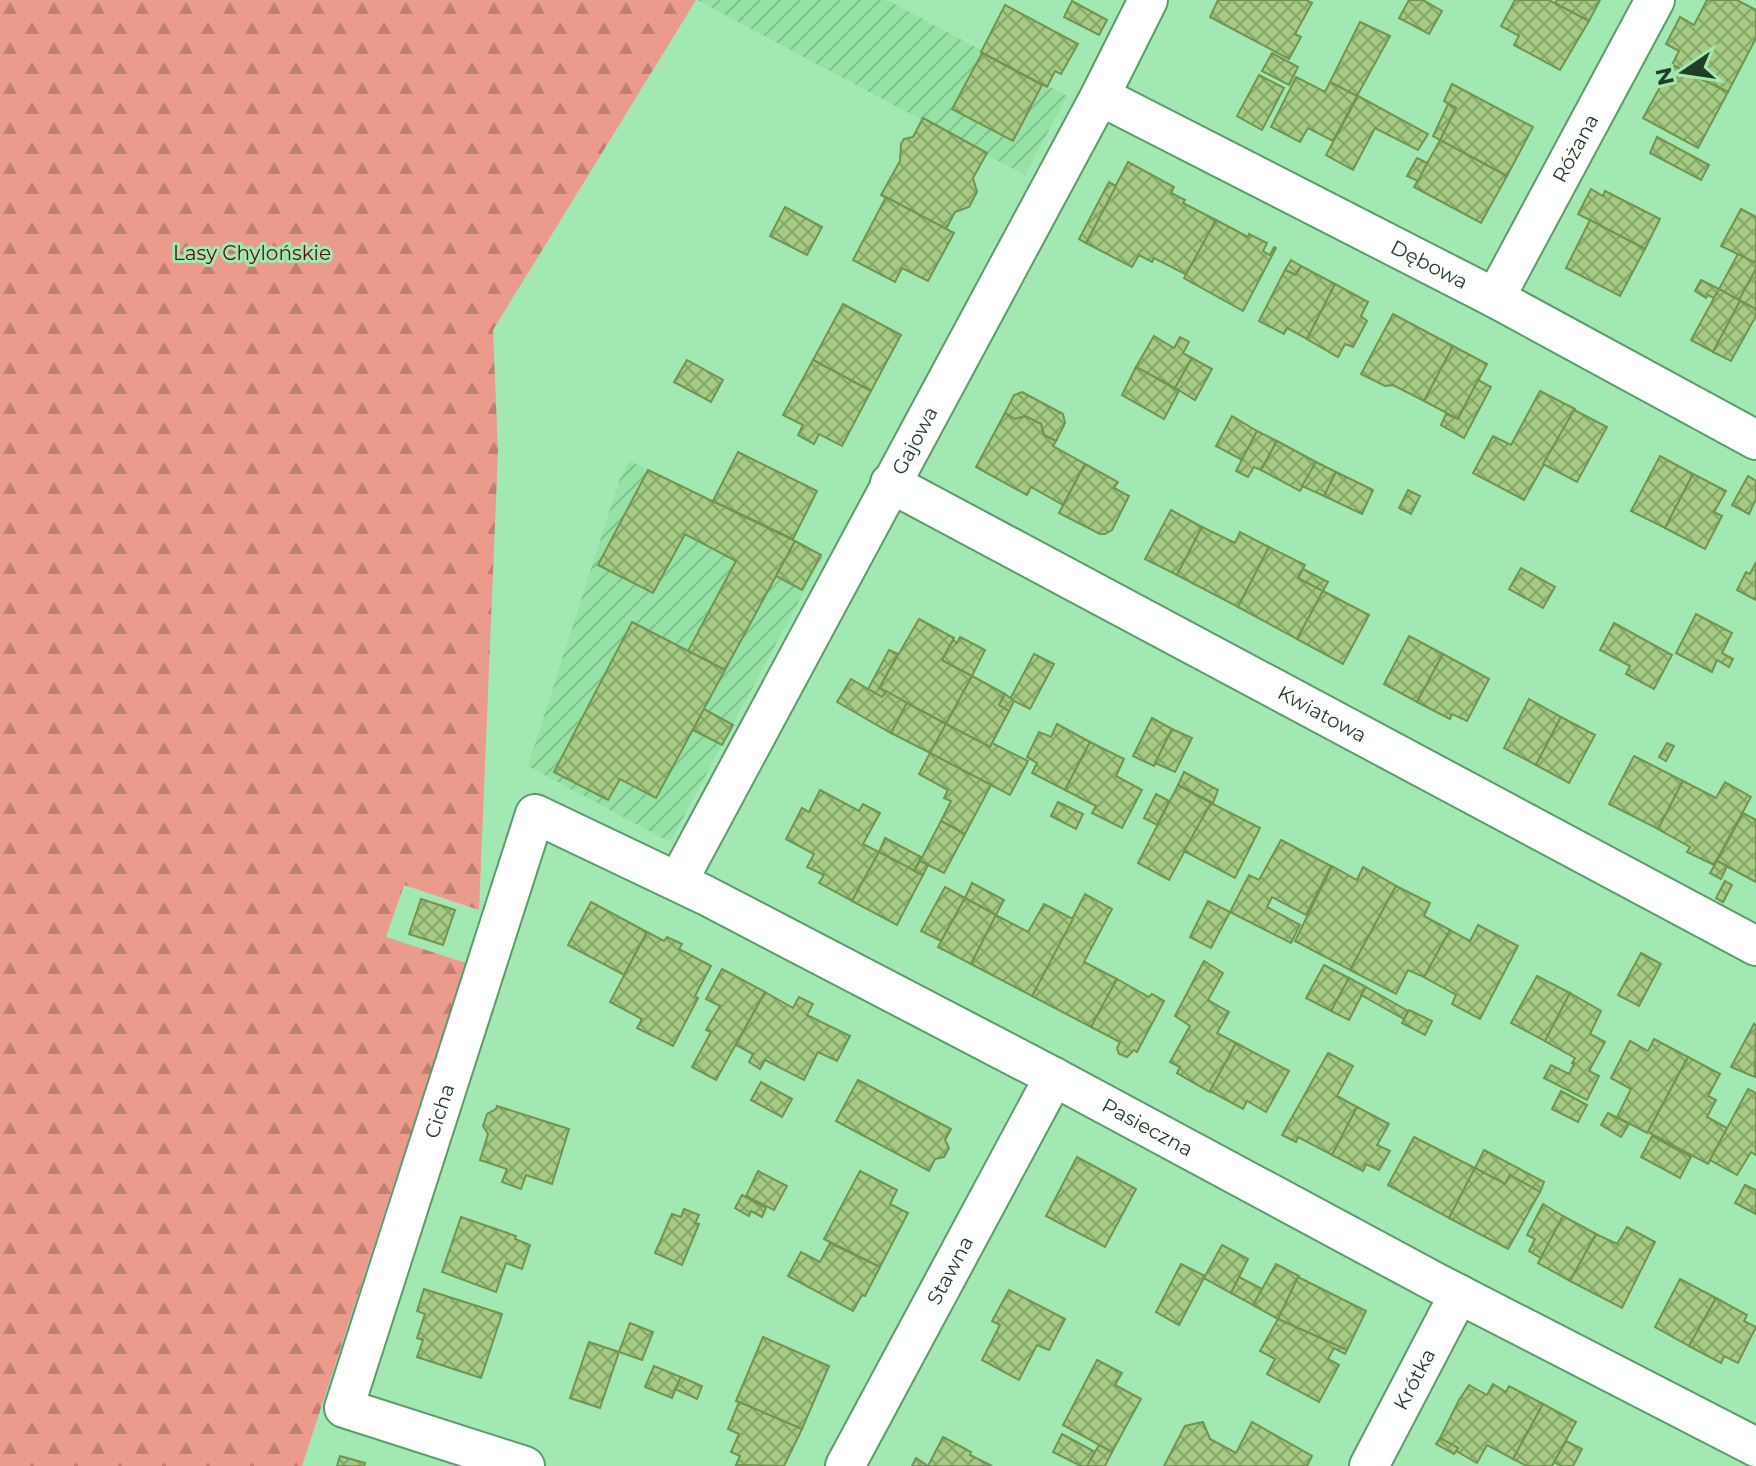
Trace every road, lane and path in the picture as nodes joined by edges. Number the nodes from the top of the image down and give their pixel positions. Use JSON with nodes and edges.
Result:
{"nodes":[{"id":1,"x":1148,"y":0,"type":"edge"},
{"id":2,"x":1655,"y":0,"type":"edge"},
{"id":3,"x":1100,"y":96,"type":"junction"},
{"id":4,"x":1495,"y":298,"type":"junction"},
{"id":5,"x":1756,"y":440,"type":"edge"},
{"id":6,"x":890,"y":483,"type":"junction"},
{"id":7,"x":535,"y":814,"type":"joint"},
{"id":8,"x":678,"y":881,"type":"junction"},
{"id":9,"x":1756,"y":946,"type":"edge"},
{"id":10,"x":1054,"y":1077,"type":"junction"},
{"id":11,"x":1459,"y":1294,"type":"junction"},
{"id":12,"x":1756,"y":1447,"type":"edge"},
{"id":13,"x":525,"y":1466,"type":"edge"},
{"id":14,"x":845,"y":1466,"type":"edge"},
{"id":15,"x":1369,"y":1466,"type":"edge"}],
"edges":[{"from":1,"to":3,"type":"street","name":"Gajowa"},
{"from":2,"to":4,"type":"street","name":"Różana"},
{"from":3,"to":4,"type":"street","name":"Dębowa"},
{"from":3,"to":6,"type":"street","name":"Gajowa"},
{"from":4,"to":5,"type":"street","name":"Dębowa"},
{"from":6,"to":8,"type":"street","name":"Gajowa"},
{"from":6,"to":9,"type":"street","name":"Kwiatowa"},
{"from":7,"to":8,"type":"street","name":"Pasieczna"},
{"from":7,"to":13,"type":"street","name":"Cicha"},
{"from":8,"to":10,"type":"street","name":"Pasieczna"},
{"from":10,"to":11,"type":"street","name":"Pasieczna"},
{"from":10,"to":14,"type":"street","name":"Stawna"},
{"from":11,"to":12,"type":"street","name":"Pasieczna"},
{"from":11,"to":15,"type":"street","name":"Krótka"}]}
